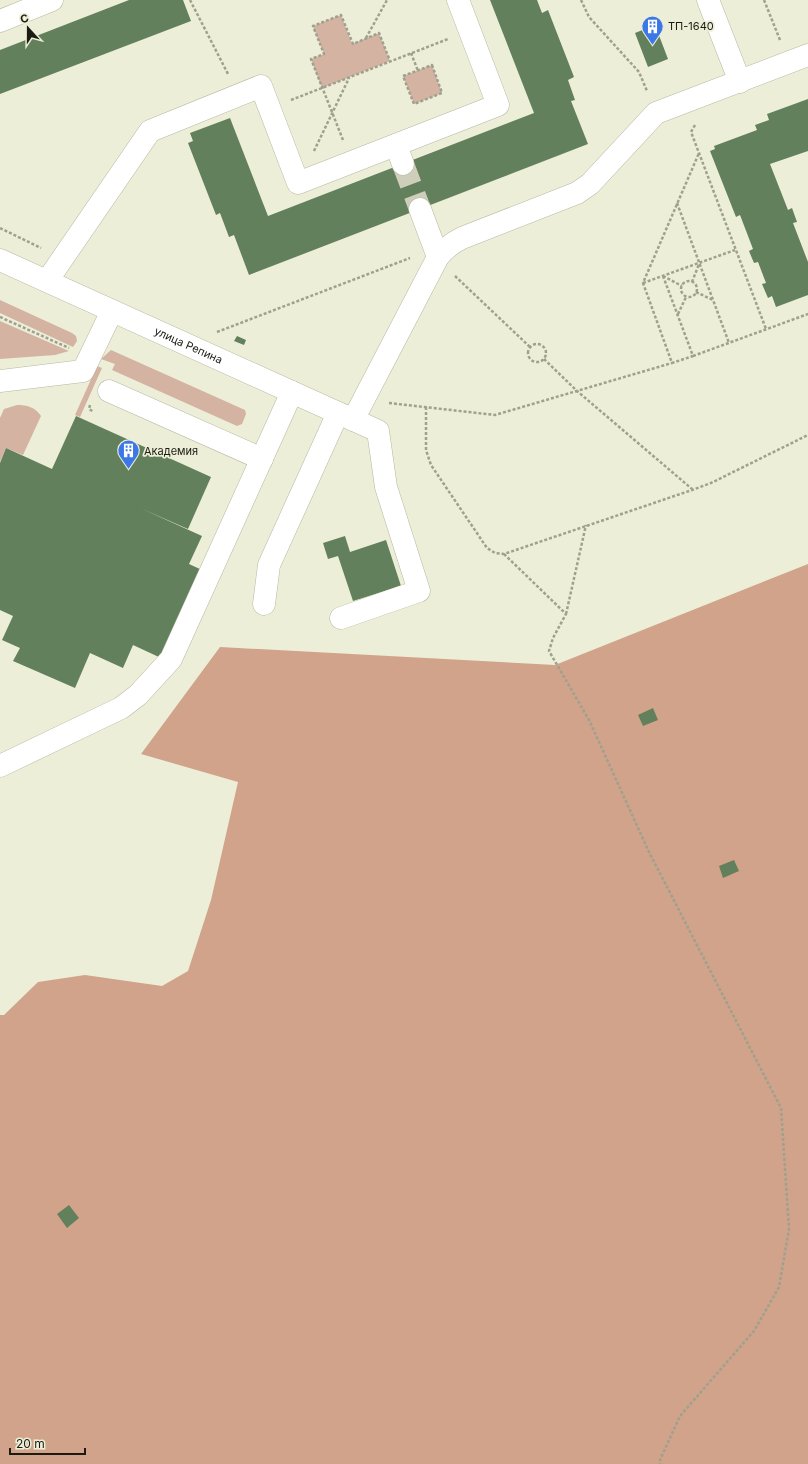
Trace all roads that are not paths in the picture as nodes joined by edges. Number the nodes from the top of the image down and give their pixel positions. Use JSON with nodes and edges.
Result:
{"nodes":[{"id":1,"x":52,"y":0,"type":"edge"},
{"id":2,"x":458,"y":0,"type":"edge"},
{"id":3,"x":708,"y":0,"type":"edge"},
{"id":4,"x":0,"y":21,"type":"edge"},
{"id":5,"x":799,"y":59,"type":"edge"},
{"id":6,"x":740,"y":82,"type":"junction"},
{"id":7,"x":420,"y":209,"type":"tunnel mouth"},
{"id":8,"x":437,"y":255,"type":"junction"},
{"id":9,"x":0,"y":260,"type":"edge"},
{"id":10,"x":47,"y":281,"type":"junction"},
{"id":11,"x":112,"y":311,"type":"junction"},
{"id":12,"x":0,"y":381,"type":"edge"},
{"id":13,"x":109,"y":390,"type":"dead end"},
{"id":14,"x":292,"y":392,"type":"junction"},
{"id":15,"x":346,"y":416,"type":"junction"},
{"id":16,"x":262,"y":459,"type":"junction"},
{"id":17,"x":264,"y":604,"type":"dead end"},
{"id":18,"x":341,"y":618,"type":"dead end"},
{"id":19,"x":0,"y":766,"type":"edge"}],
"edges":[{"from":1,"to":4,"type":"street"},
{"from":2,"to":10,"type":"street"},
{"from":3,"to":6,"type":"street"},
{"from":5,"to":6,"type":"street"},
{"from":6,"to":8,"type":"street"},
{"from":7,"to":8,"type":"street"},
{"from":8,"to":15,"type":"street"},
{"from":9,"to":10,"type":"street","name":"улица Репина"},
{"from":10,"to":11,"type":"street","name":"улица Репина"},
{"from":11,"to":12,"type":"street"},
{"from":11,"to":14,"type":"street","name":"улица Репина"},
{"from":13,"to":16,"type":"street"},
{"from":14,"to":15,"type":"street","name":"улица Репина"},
{"from":14,"to":16,"type":"street"},
{"from":15,"to":17,"type":"street"},
{"from":15,"to":18,"type":"street","name":"улица Репина"},
{"from":16,"to":19,"type":"street"}]}
